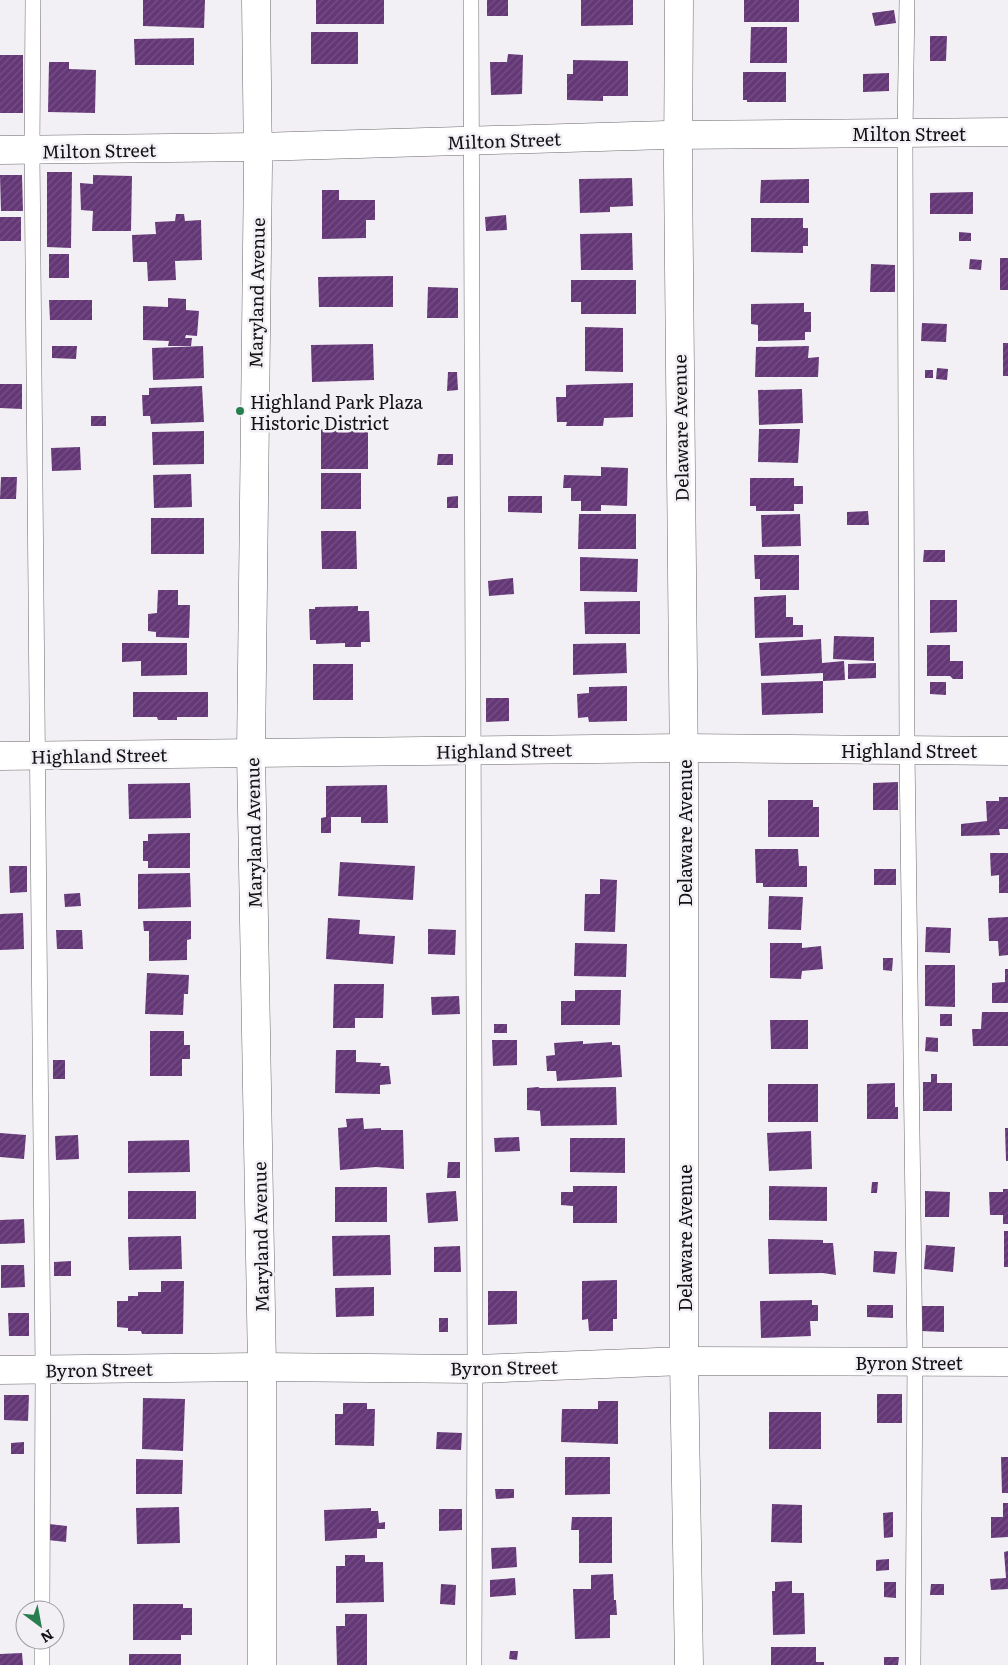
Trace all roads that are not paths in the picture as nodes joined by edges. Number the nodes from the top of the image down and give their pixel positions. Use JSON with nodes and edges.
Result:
{"nodes":[{"id":1,"x":33,"y":0,"type":"edge"},
{"id":2,"x":256,"y":0,"type":"edge"},
{"id":3,"x":471,"y":0,"type":"edge"},
{"id":4,"x":678,"y":0,"type":"edge"},
{"id":5,"x":907,"y":0,"type":"edge"},
{"id":6,"x":1008,"y":132,"type":"edge"},
{"id":7,"x":905,"y":133,"type":"junction"},
{"id":8,"x":678,"y":135,"type":"junction"},
{"id":9,"x":472,"y":141,"type":"junction"},
{"id":10,"x":258,"y":147,"type":"junction"},
{"id":11,"x":0,"y":150,"type":"edge"},
{"id":12,"x":32,"y":151,"type":"junction"},
{"id":13,"x":683,"y":748,"type":"junction"},
{"id":14,"x":474,"y":750,"type":"junction"},
{"id":15,"x":908,"y":750,"type":"junction"},
{"id":16,"x":1008,"y":750,"type":"edge"},
{"id":17,"x":251,"y":753,"type":"junction"},
{"id":18,"x":0,"y":756,"type":"edge"},
{"id":19,"x":38,"y":756,"type":"junction"},
{"id":20,"x":684,"y":1361,"type":"junction"},
{"id":21,"x":915,"y":1362,"type":"junction"},
{"id":22,"x":1008,"y":1362,"type":"edge"},
{"id":23,"x":262,"y":1367,"type":"junction"},
{"id":24,"x":475,"y":1369,"type":"junction"},
{"id":25,"x":0,"y":1370,"type":"edge"},
{"id":26,"x":43,"y":1370,"type":"junction"},
{"id":27,"x":42,"y":1600,"type":"edge"},
{"id":28,"x":42,"y":1650,"type":"edge"},
{"id":29,"x":42,"y":1665,"type":"edge"},
{"id":30,"x":262,"y":1665,"type":"edge"},
{"id":31,"x":474,"y":1665,"type":"edge"},
{"id":32,"x":690,"y":1665,"type":"edge"},
{"id":33,"x":913,"y":1665,"type":"edge"}],
"edges":[{"from":1,"to":12,"type":"lane"},
{"from":2,"to":10,"type":"street","name":"Maryland Avenue"},
{"from":3,"to":9,"type":"lane"},
{"from":4,"to":8,"type":"street","name":"Delaware Avenue"},
{"from":5,"to":7,"type":"lane"},
{"from":6,"to":7,"type":"street","name":"Milton Street"},
{"from":7,"to":8,"type":"street","name":"Milton Street"},
{"from":7,"to":15,"type":"lane"},
{"from":8,"to":9,"type":"street","name":"Milton Street"},
{"from":8,"to":13,"type":"street","name":"Delaware Avenue"},
{"from":9,"to":10,"type":"street","name":"Milton Street"},
{"from":9,"to":14,"type":"lane"},
{"from":10,"to":12,"type":"street","name":"Milton Street"},
{"from":10,"to":17,"type":"street","name":"Maryland Avenue"},
{"from":11,"to":12,"type":"street","name":"Milton Street"},
{"from":12,"to":19,"type":"lane"},
{"from":13,"to":14,"type":"street","name":"Highland Street"},
{"from":13,"to":15,"type":"street","name":"Highland Street"},
{"from":13,"to":20,"type":"street","name":"Delaware Avenue"},
{"from":14,"to":17,"type":"street","name":"Highland Street"},
{"from":14,"to":24,"type":"lane"},
{"from":15,"to":16,"type":"street","name":"Highland Street"},
{"from":15,"to":21,"type":"lane"},
{"from":17,"to":19,"type":"street","name":"Highland Street"},
{"from":17,"to":23,"type":"street","name":"Maryland Avenue"},
{"from":18,"to":19,"type":"street","name":"Highland Street"},
{"from":19,"to":26,"type":"lane"},
{"from":20,"to":21,"type":"street","name":"Byron Street"},
{"from":20,"to":24,"type":"street","name":"Byron Street"},
{"from":20,"to":32,"type":"street","name":"Delaware Avenue"},
{"from":21,"to":22,"type":"street","name":"Byron Street"},
{"from":21,"to":33,"type":"lane"},
{"from":23,"to":24,"type":"street","name":"Byron Street"},
{"from":23,"to":26,"type":"street","name":"Byron Street"},
{"from":23,"to":30,"type":"street","name":"Maryland Avenue"},
{"from":24,"to":31,"type":"lane"},
{"from":25,"to":26,"type":"street","name":"Byron Street"},
{"from":26,"to":27,"type":"lane"},
{"from":28,"to":29,"type":"lane"}]}
